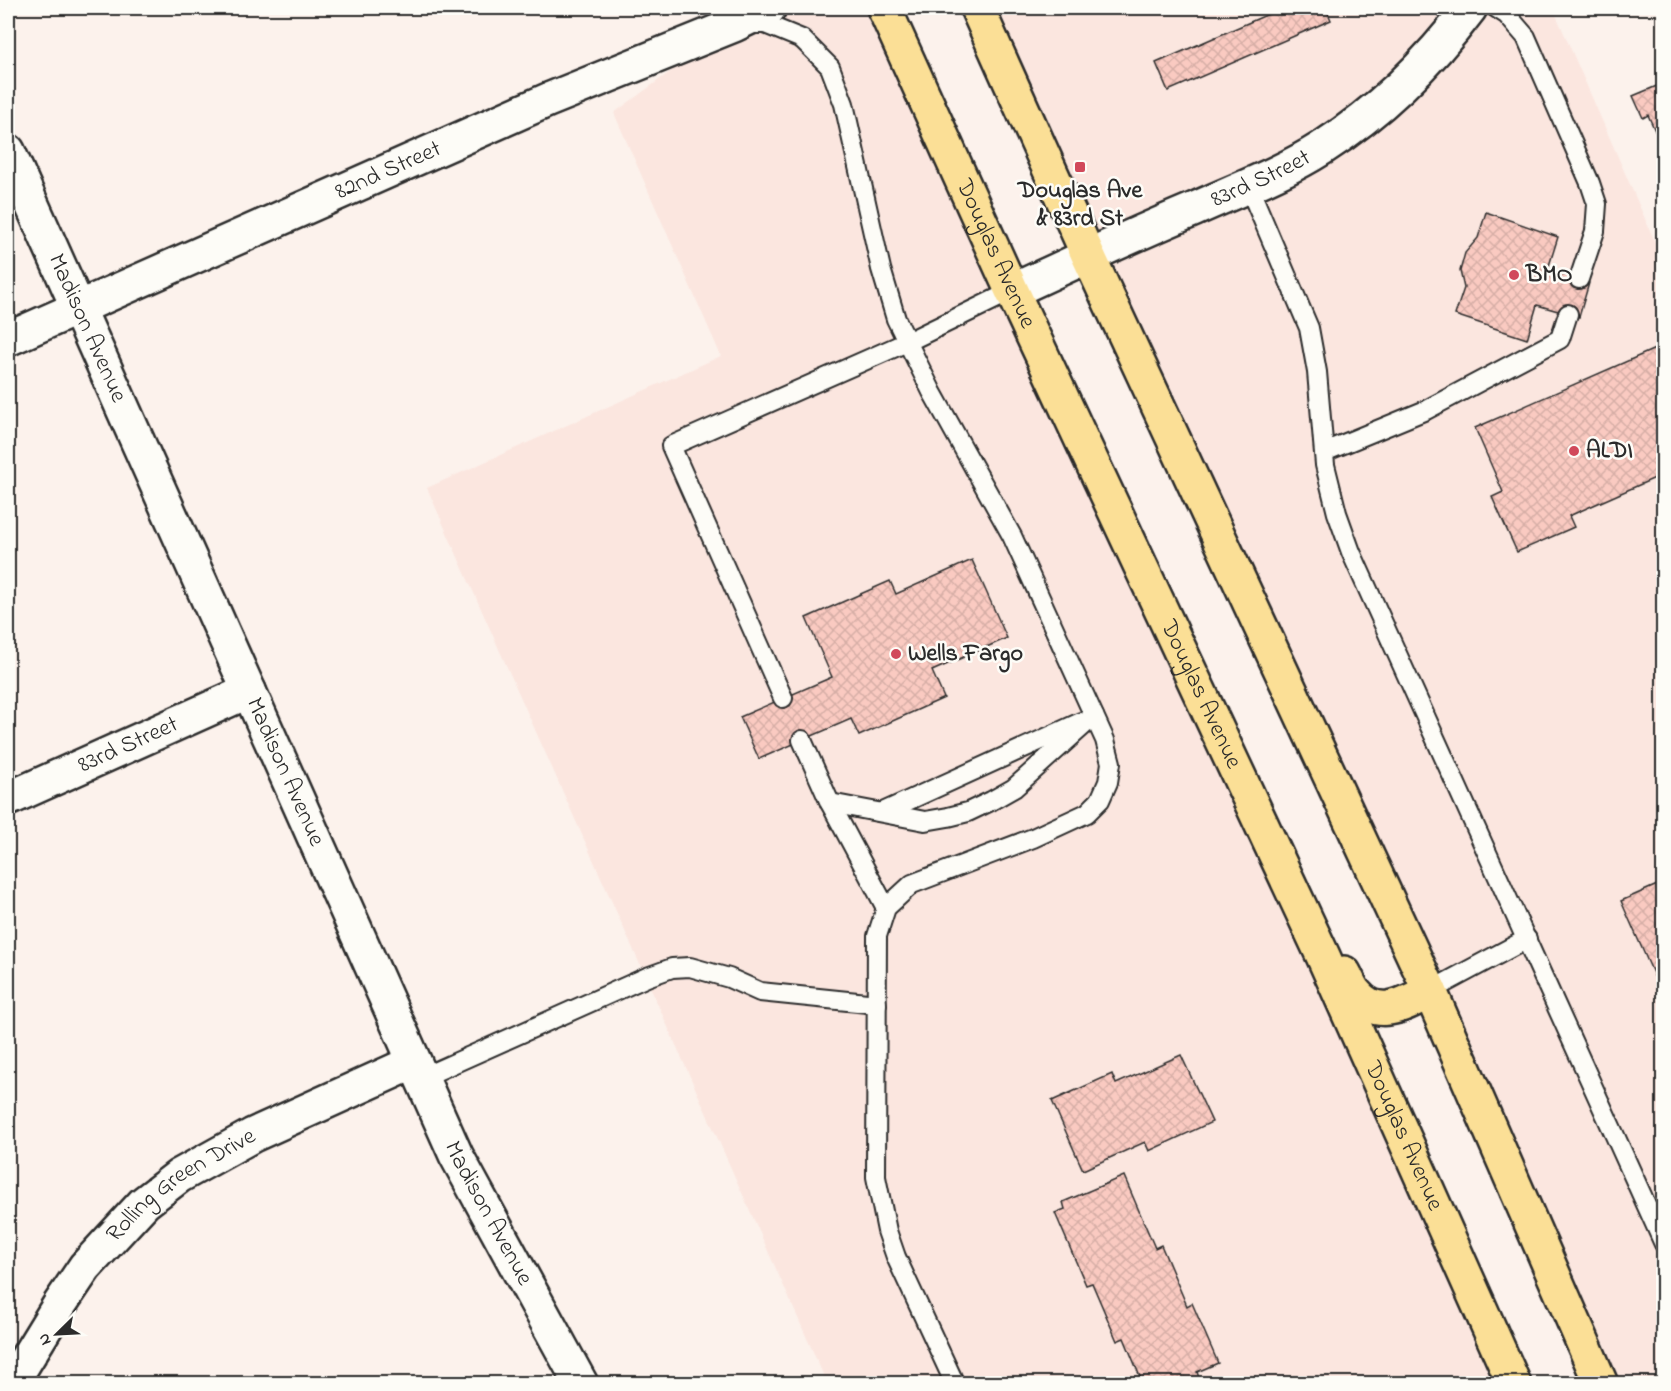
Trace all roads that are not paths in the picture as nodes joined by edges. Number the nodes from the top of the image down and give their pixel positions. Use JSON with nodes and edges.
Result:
{"nodes":[{"id":1,"x":770,"y":8,"type":"edge"},
{"id":2,"x":884,"y":8,"type":"edge"},
{"id":3,"x":976,"y":8,"type":"edge"},
{"id":4,"x":1470,"y":8,"type":"edge"},
{"id":5,"x":1496,"y":8,"type":"edge"},
{"id":6,"x":734,"y":24,"type":"junction"},
{"id":7,"x":8,"y":151,"type":"edge"},
{"id":8,"x":1248,"y":185,"type":"junction"},
{"id":9,"x":1088,"y":255,"type":"junction"},
{"id":10,"x":1579,"y":279,"type":"dead end"},
{"id":11,"x":1012,"y":291,"type":"junction"},
{"id":12,"x":78,"y":307,"type":"junction"},
{"id":13,"x":1568,"y":314,"type":"dead end"},
{"id":14,"x":8,"y":339,"type":"edge"},
{"id":15,"x":907,"y":342,"type":"junction"},
{"id":16,"x":1324,"y":452,"type":"junction"},
{"id":17,"x":249,"y":692,"type":"junction"},
{"id":18,"x":783,"y":698,"type":"dead end"},
{"id":19,"x":1094,"y":716,"type":"junction"},
{"id":20,"x":802,"y":740,"type":"dead end"},
{"id":21,"x":8,"y":799,"type":"edge"},
{"id":22,"x":830,"y":803,"type":"junction"},
{"id":23,"x":883,"y":812,"type":"junction"},
{"id":24,"x":1268,"y":840,"type":"junction"},
{"id":25,"x":886,"y":908,"type":"junction"},
{"id":26,"x":1527,"y":939,"type":"junction"},
{"id":27,"x":1430,"y":991,"type":"junction"},
{"id":28,"x":877,"y":1004,"type":"junction"},
{"id":29,"x":418,"y":1070,"type":"junction"},
{"id":30,"x":1664,"y":1244,"type":"edge"},
{"id":31,"x":11,"y":1383,"type":"edge"},
{"id":32,"x":581,"y":1383,"type":"edge"},
{"id":33,"x":955,"y":1383,"type":"edge"},
{"id":34,"x":1514,"y":1383,"type":"edge"},
{"id":35,"x":1601,"y":1383,"type":"edge"}],
"edges":[{"from":1,"to":6,"type":"street","name":"82nd Street"},
{"from":2,"to":11,"type":"main road","name":"Douglas Avenue"},
{"from":3,"to":9,"type":"main road"},
{"from":4,"to":8,"type":"street","name":"83rd Street"},
{"from":5,"to":10,"type":"lane"},
{"from":6,"to":12,"type":"street","name":"82nd Street"},
{"from":6,"to":15,"type":"lane"},
{"from":7,"to":12,"type":"street","name":"Madison Avenue"},
{"from":8,"to":9,"type":"street","name":"83rd Street"},
{"from":8,"to":16,"type":"lane"},
{"from":9,"to":11,"type":"street","name":"83rd Street"},
{"from":9,"to":27,"type":"main road"},
{"from":11,"to":15,"type":"lane"},
{"from":11,"to":24,"type":"main road","name":"Douglas Avenue"},
{"from":12,"to":14,"type":"street","name":"82nd Street"},
{"from":12,"to":17,"type":"street","name":"Madison Avenue"},
{"from":13,"to":16,"type":"lane"},
{"from":15,"to":18,"type":"lane"},
{"from":15,"to":19,"type":"lane"},
{"from":16,"to":26,"type":"lane"},
{"from":17,"to":21,"type":"street","name":"83rd Street"},
{"from":17,"to":29,"type":"street","name":"Madison Avenue"},
{"from":19,"to":23,"type":"lane"},
{"from":19,"to":23,"type":"lane"},
{"from":19,"to":25,"type":"lane"},
{"from":20,"to":22,"type":"lane"},
{"from":22,"to":23,"type":"lane"},
{"from":22,"to":25,"type":"lane"},
{"from":24,"to":27,"type":"main road"},
{"from":24,"to":34,"type":"main road","name":"Douglas Avenue"},
{"from":25,"to":28,"type":"lane"},
{"from":26,"to":27,"type":"lane"},
{"from":26,"to":30,"type":"lane"},
{"from":27,"to":35,"type":"main road"},
{"from":28,"to":29,"type":"lane"},
{"from":28,"to":33,"type":"lane"},
{"from":29,"to":31,"type":"street","name":"Rolling Green Drive"},
{"from":29,"to":32,"type":"street","name":"Madison Avenue"}]}
